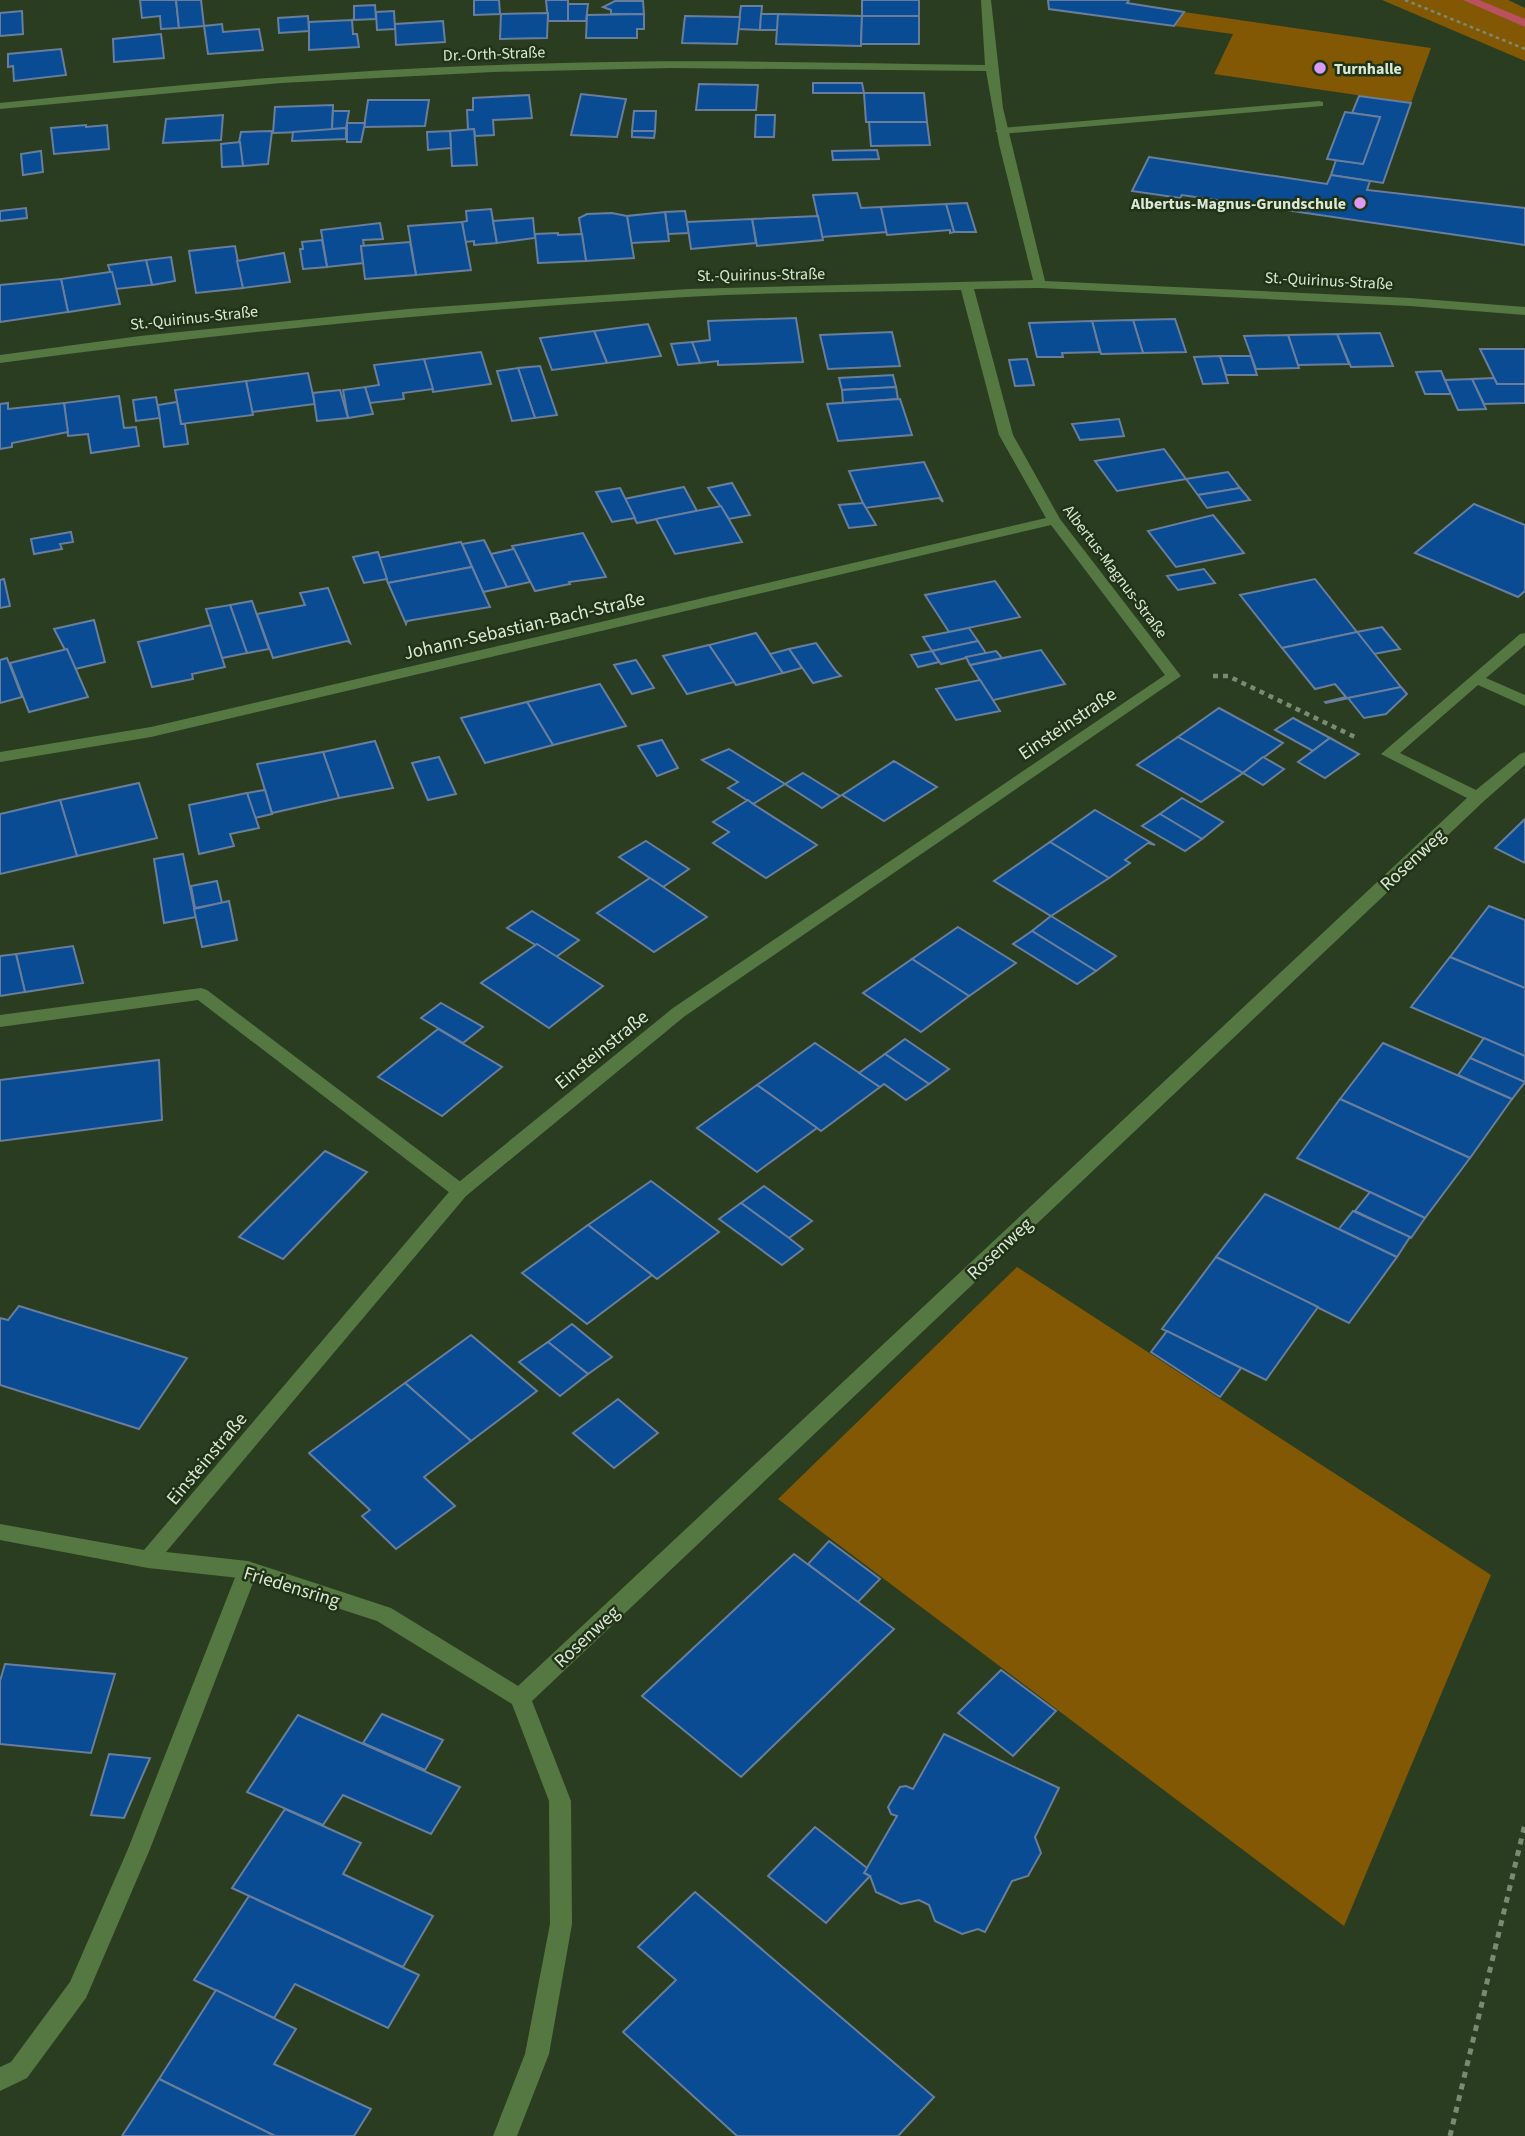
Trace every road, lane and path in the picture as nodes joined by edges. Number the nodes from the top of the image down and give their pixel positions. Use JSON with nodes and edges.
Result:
{"nodes":[{"id":1,"x":986,"y":0,"type":"edge"},
{"id":2,"x":1405,"y":0,"type":"edge"},
{"id":3,"x":1525,"y":49,"type":"edge"},
{"id":4,"x":991,"y":68,"type":"junction"},
{"id":5,"x":1319,"y":104,"type":"dead end"},
{"id":6,"x":0,"y":106,"type":"edge"},
{"id":7,"x":1001,"y":131,"type":"junction"},
{"id":8,"x":1040,"y":284,"type":"junction"},
{"id":9,"x":967,"y":288,"type":"junction"},
{"id":10,"x":1525,"y":311,"type":"edge"},
{"id":11,"x":0,"y":359,"type":"edge"},
{"id":12,"x":1054,"y":520,"type":"junction"},
{"id":13,"x":1525,"y":637,"type":"edge"},
{"id":14,"x":1174,"y":676,"type":"junction"},
{"id":15,"x":1478,"y":680,"type":"junction"},
{"id":16,"x":1525,"y":701,"type":"edge"},
{"id":17,"x":1389,"y":754,"type":"junction"},
{"id":18,"x":0,"y":757,"type":"edge"},
{"id":19,"x":1525,"y":757,"type":"edge"},
{"id":20,"x":1478,"y":797,"type":"junction"},
{"id":21,"x":0,"y":1021,"type":"edge"},
{"id":22,"x":460,"y":1191,"type":"junction"},
{"id":23,"x":0,"y":1532,"type":"edge"},
{"id":24,"x":148,"y":1559,"type":"junction"},
{"id":25,"x":248,"y":1570,"type":"junction"},
{"id":26,"x":520,"y":1699,"type":"junction"},
{"id":27,"x":1525,"y":1824,"type":"edge"},
{"id":28,"x":0,"y":2079,"type":"edge"},
{"id":29,"x":505,"y":2136,"type":"edge"},
{"id":30,"x":1450,"y":2136,"type":"edge"}],
"edges":[{"from":1,"to":4,"type":"street"},
{"from":2,"to":3,"type":"path"},
{"from":4,"to":6,"type":"street","name":"Dr.-Orth-Straße"},
{"from":4,"to":7,"type":"street"},
{"from":5,"to":7,"type":"street"},
{"from":7,"to":8,"type":"street"},
{"from":8,"to":9,"type":"street","name":"St.-Quirinus-Straße"},
{"from":8,"to":10,"type":"street","name":"St.-Quirinus-Straße"},
{"from":9,"to":11,"type":"street","name":"St.-Quirinus-Straße"},
{"from":9,"to":12,"type":"street","name":"Albertus-Magnus-Straße"},
{"from":12,"to":14,"type":"street","name":"Albertus-Magnus-Straße"},
{"from":12,"to":18,"type":"street","name":"Johann-Sebastian-Bach-Straße"},
{"from":13,"to":15,"type":"street"},
{"from":14,"to":17,"type":"path"},
{"from":14,"to":22,"type":"street","name":"Einsteinstraße"},
{"from":15,"to":16,"type":"street"},
{"from":15,"to":17,"type":"street"},
{"from":17,"to":20,"type":"street"},
{"from":19,"to":20,"type":"street","name":"Rosenweg"},
{"from":20,"to":26,"type":"street","name":"Rosenweg"},
{"from":21,"to":22,"type":"street"},
{"from":22,"to":24,"type":"street","name":"Einsteinstraße"},
{"from":23,"to":24,"type":"street","name":"Friedensring"},
{"from":24,"to":25,"type":"street","name":"Friedensring"},
{"from":25,"to":26,"type":"street","name":"Friedensring"},
{"from":25,"to":28,"type":"street"},
{"from":26,"to":29,"type":"street"},
{"from":27,"to":30,"type":"path"}]}
